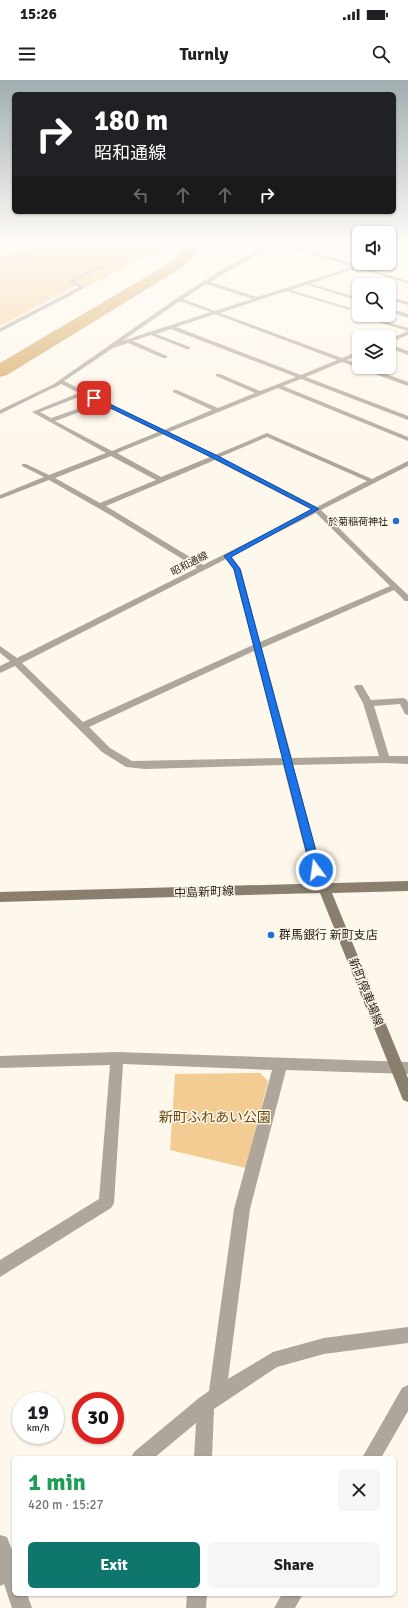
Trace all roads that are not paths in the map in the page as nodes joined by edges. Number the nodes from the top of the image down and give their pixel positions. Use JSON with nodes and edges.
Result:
{"nodes":[{"id":1,"x":30,"y":314,"type":"edge"},
{"id":2,"x":157,"y":314,"type":"edge"},
{"id":3,"x":212,"y":314,"type":"edge"},
{"id":4,"x":220,"y":314,"type":"edge"},
{"id":5,"x":383,"y":322,"type":"edge"},
{"id":6,"x":172,"y":327,"type":"junction"},
{"id":7,"x":0,"y":330,"type":"edge"},
{"id":8,"x":408,"y":330,"type":"edge"},
{"id":9,"x":408,"y":333,"type":"edge"},
{"id":10,"x":152,"y":334,"type":"junction"},
{"id":11,"x":396,"y":338,"type":"edge"},
{"id":12,"x":129,"y":341,"type":"junction"},
{"id":13,"x":110,"y":347,"type":"junction"},
{"id":14,"x":188,"y":348,"type":"dead end"},
{"id":15,"x":396,"y":349,"type":"edge"},
{"id":16,"x":408,"y":353,"type":"edge"},
{"id":17,"x":352,"y":356,"type":"edge"},
{"id":18,"x":165,"y":357,"type":"dead end"},
{"id":19,"x":342,"y":360,"type":"junction"},
{"id":20,"x":352,"y":364,"type":"edge"},
{"id":21,"x":381,"y":374,"type":"edge"},
{"id":22,"x":218,"y":375,"type":"dead end"},
{"id":23,"x":300,"y":377,"type":"junction"},
{"id":24,"x":61,"y":382,"type":"junction"},
{"id":25,"x":408,"y":384,"type":"edge"},
{"id":26,"x":278,"y":386,"type":"junction"},
{"id":27,"x":175,"y":391,"type":"dead end"},
{"id":28,"x":85,"y":393,"type":"junction"},
{"id":29,"x":260,"y":393,"type":"junction"},
{"id":30,"x":102,"y":402,"type":"junction"},
{"id":31,"x":217,"y":410,"type":"junction"},
{"id":32,"x":0,"y":412,"type":"edge"},
{"id":33,"x":408,"y":418,"type":"edge"},
{"id":34,"x":51,"y":420,"type":"junction"},
{"id":35,"x":162,"y":432,"type":"junction"},
{"id":36,"x":408,"y":439,"type":"edge"},
{"id":37,"x":112,"y":453,"type":"junction"},
{"id":38,"x":216,"y":458,"type":"junction"},
{"id":39,"x":408,"y":463,"type":"edge"},
{"id":40,"x":24,"y":465,"type":"dead end"},
{"id":41,"x":49,"y":477,"type":"junction"},
{"id":42,"x":161,"y":480,"type":"junction"},
{"id":43,"x":372,"y":481,"type":"junction"},
{"id":44,"x":0,"y":497,"type":"edge"},
{"id":45,"x":100,"y":506,"type":"junction"},
{"id":46,"x":316,"y":509,"type":"junction"},
{"id":47,"x":227,"y":556,"type":"junction"},
{"id":48,"x":203,"y":568,"type":"junction"},
{"id":49,"x":395,"y":586,"type":"junction"},
{"id":50,"x":408,"y":598,"type":"edge"},
{"id":51,"x":256,"y":647,"type":"junction"},
{"id":52,"x":0,"y":649,"type":"edge"},
{"id":53,"x":16,"y":662,"type":"junction"},
{"id":54,"x":0,"y":670,"type":"edge"},
{"id":55,"x":359,"y":687,"type":"dead end"},
{"id":56,"x":368,"y":703,"type":"junction"},
{"id":57,"x":408,"y":712,"type":"edge"},
{"id":58,"x":83,"y":726,"type":"junction"},
{"id":59,"x":385,"y":759,"type":"junction"},
{"id":60,"x":408,"y":760,"type":"edge"},
{"id":61,"x":287,"y":761,"type":"junction"},
{"id":62,"x":408,"y":886,"type":"edge"},
{"id":63,"x":324,"y":888,"type":"junction"},
{"id":64,"x":0,"y":897,"type":"edge"},
{"id":65,"x":117,"y":1058,"type":"junction"},
{"id":66,"x":0,"y":1062,"type":"edge"},
{"id":67,"x":281,"y":1063,"type":"junction"},
{"id":68,"x":402,"y":1068,"type":"edge"},
{"id":69,"x":408,"y":1095,"type":"edge"},
{"id":70,"x":0,"y":1269,"type":"edge"},
{"id":71,"x":408,"y":1335,"type":"edge"},
{"id":72,"x":408,"y":1394,"type":"edge"},
{"id":73,"x":211,"y":1400,"type":"junction"},
{"id":74,"x":142,"y":1456,"type":"edge"},
{"id":75,"x":203,"y":1456,"type":"edge"},
{"id":76,"x":372,"y":1456,"type":"edge"},
{"id":77,"x":0,"y":1544,"type":"edge"},
{"id":78,"x":9,"y":1574,"type":"edge"},
{"id":79,"x":18,"y":1596,"type":"edge"},
{"id":80,"x":197,"y":1596,"type":"edge"},
{"id":81,"x":292,"y":1596,"type":"edge"},
{"id":82,"x":22,"y":1608,"type":"edge"},
{"id":83,"x":196,"y":1608,"type":"edge"},
{"id":84,"x":284,"y":1608,"type":"edge"}],
"edges":[{"from":1,"to":7,"type":"street"},
{"from":2,"to":13,"type":"street"},
{"from":3,"to":6,"type":"street"},
{"from":4,"to":19,"type":"street"},
{"from":5,"to":8,"type":"street"},
{"from":6,"to":10,"type":"street"},
{"from":6,"to":23,"type":"street"},
{"from":9,"to":11,"type":"street"},
{"from":10,"to":12,"type":"street"},
{"from":10,"to":14,"type":"street"},
{"from":12,"to":13,"type":"street"},
{"from":12,"to":18,"type":"street"},
{"from":13,"to":24,"type":"street"},
{"from":15,"to":16,"type":"street"},
{"from":17,"to":19,"type":"street"},
{"from":19,"to":20,"type":"street"},
{"from":19,"to":23,"type":"street"},
{"from":21,"to":25,"type":"street"},
{"from":22,"to":29,"type":"street"},
{"from":23,"to":26,"type":"street"},
{"from":23,"to":33,"type":"street"},
{"from":24,"to":28,"type":"street"},
{"from":24,"to":32,"type":"street"},
{"from":26,"to":29,"type":"street"},
{"from":26,"to":36,"type":"street"},
{"from":27,"to":31,"type":"street"},
{"from":28,"to":30,"type":"street"},
{"from":28,"to":34,"type":"street"},
{"from":29,"to":31,"type":"street"},
{"from":30,"to":34,"type":"street"},
{"from":30,"to":35,"type":"street"},
{"from":31,"to":35,"type":"street"},
{"from":34,"to":37,"type":"street"},
{"from":35,"to":37,"type":"street"},
{"from":35,"to":38,"type":"street"},
{"from":37,"to":41,"type":"street"},
{"from":37,"to":42,"type":"street"},
{"from":38,"to":42,"type":"street"},
{"from":38,"to":43,"type":"street"},
{"from":38,"to":46,"type":"street"},
{"from":39,"to":43,"type":"street","name":"昭和通線"},
{"from":40,"to":41,"type":"street"},
{"from":41,"to":44,"type":"street"},
{"from":41,"to":45,"type":"street"},
{"from":42,"to":45,"type":"street"},
{"from":43,"to":46,"type":"street","name":"昭和通線"},
{"from":45,"to":48,"type":"street"},
{"from":46,"to":47,"type":"street","name":"昭和通線"},
{"from":46,"to":49,"type":"street"},
{"from":47,"to":48,"type":"street","name":"昭和通線"},
{"from":47,"to":51,"type":"street"},
{"from":48,"to":53,"type":"street","name":"昭和通線"},
{"from":49,"to":50,"type":"street"},
{"from":49,"to":51,"type":"street"},
{"from":51,"to":58,"type":"street"},
{"from":51,"to":61,"type":"street"},
{"from":52,"to":53,"type":"street"},
{"from":53,"to":54,"type":"street","name":"昭和通線"},
{"from":53,"to":58,"type":"street"},
{"from":55,"to":56,"type":"street"},
{"from":56,"to":57,"type":"street"},
{"from":56,"to":59,"type":"street"},
{"from":58,"to":61,"type":"street"},
{"from":59,"to":60,"type":"street"},
{"from":59,"to":61,"type":"street"},
{"from":61,"to":63,"type":"street"},
{"from":62,"to":63,"type":"main road","name":"中島新町線"},
{"from":63,"to":64,"type":"main road","name":"中島新町線"},
{"from":63,"to":68,"type":"main road","name":"新町停車場線"},
{"from":65,"to":66,"type":"street"},
{"from":65,"to":67,"type":"street"},
{"from":65,"to":70,"type":"street"},
{"from":67,"to":68,"type":"street"},
{"from":67,"to":73,"type":"street"},
{"from":68,"to":69,"type":"main road","name":"新町停車場線"},
{"from":71,"to":73,"type":"street"},
{"from":72,"to":76,"type":"street"},
{"from":73,"to":74,"type":"street"},
{"from":73,"to":75,"type":"street"},
{"from":77,"to":78,"type":"street"},
{"from":79,"to":82,"type":"street"},
{"from":80,"to":83,"type":"street"},
{"from":81,"to":84,"type":"street"}]}
